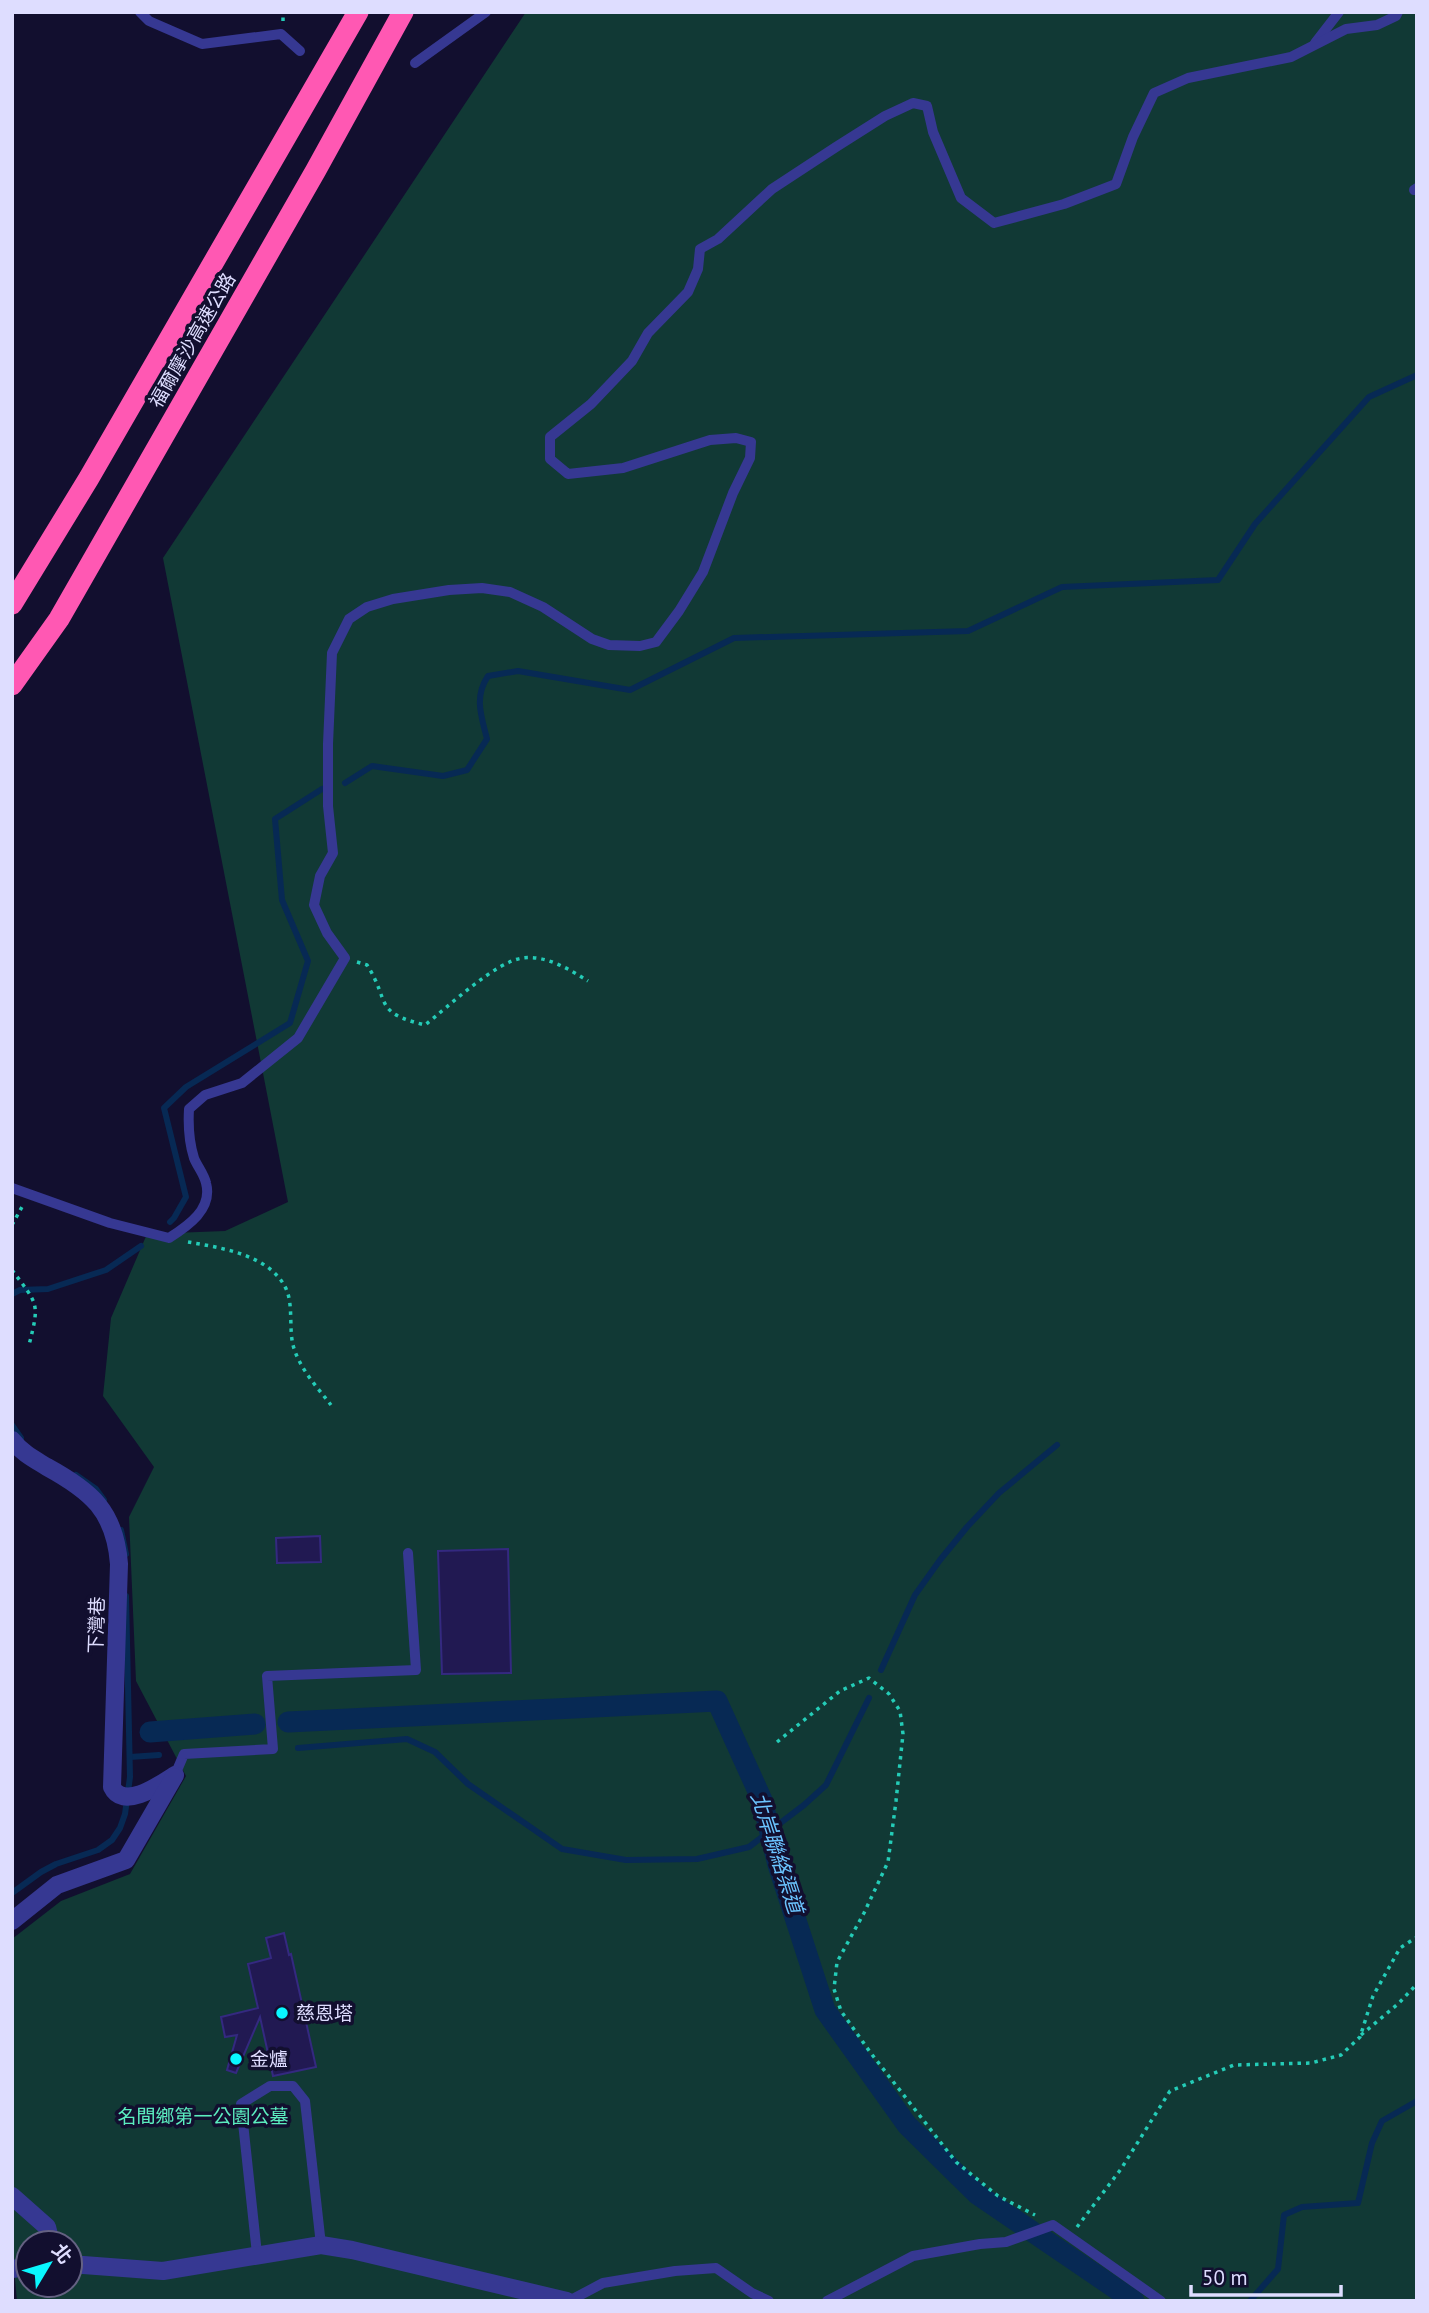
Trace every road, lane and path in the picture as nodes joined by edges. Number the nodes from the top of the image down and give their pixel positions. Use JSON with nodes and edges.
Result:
{"nodes":[{"id":1,"x":140,"y":12,"type":"edge"},
{"id":2,"x":358,"y":12,"type":"edge"},
{"id":3,"x":403,"y":12,"type":"edge"},
{"id":4,"x":486,"y":12,"type":"edge"},
{"id":5,"x":1339,"y":12,"type":"edge"},
{"id":6,"x":1398,"y":12,"type":"edge"},
{"id":7,"x":1311,"y":47,"type":"junction"},
{"id":8,"x":300,"y":51,"type":"dead end"},
{"id":9,"x":415,"y":63,"type":"dead end"},
{"id":10,"x":12,"y":604,"type":"edge"},
{"id":11,"x":12,"y":685,"type":"edge"},
{"id":12,"x":345,"y":958,"type":"junction"},
{"id":13,"x":588,"y":981,"type":"dead end"},
{"id":14,"x":12,"y":1188,"type":"edge"},
{"id":15,"x":28,"y":1194,"type":"junction"},
{"id":16,"x":12,"y":1225,"type":"edge"},
{"id":17,"x":169,"y":1238,"type":"junction"},
{"id":18,"x":12,"y":1270,"type":"edge"},
{"id":19,"x":29,"y":1345,"type":"dead end"},
{"id":20,"x":331,"y":1405,"type":"dead end"},
{"id":21,"x":12,"y":1440,"type":"edge"},
{"id":22,"x":408,"y":1553,"type":"dead end"},
{"id":23,"x":777,"y":1742,"type":"dead end"},
{"id":24,"x":175,"y":1775,"type":"junction"},
{"id":25,"x":12,"y":1921,"type":"edge"},
{"id":26,"x":1417,"y":1937,"type":"edge"},
{"id":27,"x":1417,"y":1984,"type":"edge"},
{"id":28,"x":1360,"y":2037,"type":"junction"},
{"id":29,"x":12,"y":2196,"type":"edge"},
{"id":30,"x":1053,"y":2225,"type":"junction"},
{"id":31,"x":48,"y":2229,"type":"edge"},
{"id":32,"x":1069,"y":2236,"type":"junction"},
{"id":33,"x":321,"y":2245,"type":"junction"},
{"id":34,"x":257,"y":2254,"type":"junction"},
{"id":35,"x":84,"y":2265,"type":"edge"},
{"id":36,"x":568,"y":2301,"type":"edge"},
{"id":37,"x":769,"y":2301,"type":"edge"},
{"id":38,"x":827,"y":2301,"type":"edge"},
{"id":39,"x":1161,"y":2301,"type":"edge"}],
"edges":[{"from":1,"to":8,"type":"lane"},
{"from":2,"to":10,"type":"highway","name":"福爾摩沙高速公路"},
{"from":3,"to":11,"type":"highway","name":"福爾摩沙高速公路"},
{"from":4,"to":9,"type":"lane"},
{"from":5,"to":7,"type":"lane"},
{"from":6,"to":7,"type":"lane"},
{"from":7,"to":12,"type":"lane"},
{"from":12,"to":13,"type":"path"},
{"from":12,"to":17,"type":"lane"},
{"from":14,"to":15,"type":"lane"},
{"from":15,"to":16,"type":"path"},
{"from":15,"to":17,"type":"lane"},
{"from":17,"to":20,"type":"path"},
{"from":18,"to":19,"type":"path"},
{"from":21,"to":24,"type":"street","name":"下灣巷"},
{"from":22,"to":24,"type":"lane"},
{"from":23,"to":30,"type":"path"},
{"from":24,"to":25,"type":"street"},
{"from":26,"to":28,"type":"path"},
{"from":27,"to":28,"type":"path"},
{"from":28,"to":32,"type":"path"},
{"from":29,"to":31,"type":"street"},
{"from":30,"to":32,"type":"lane"},
{"from":30,"to":38,"type":"lane"},
{"from":32,"to":39,"type":"lane"},
{"from":33,"to":34,"type":"street"},
{"from":33,"to":34,"type":"lane"},
{"from":33,"to":36,"type":"street"},
{"from":34,"to":35,"type":"street"},
{"from":36,"to":37,"type":"lane"}]}
